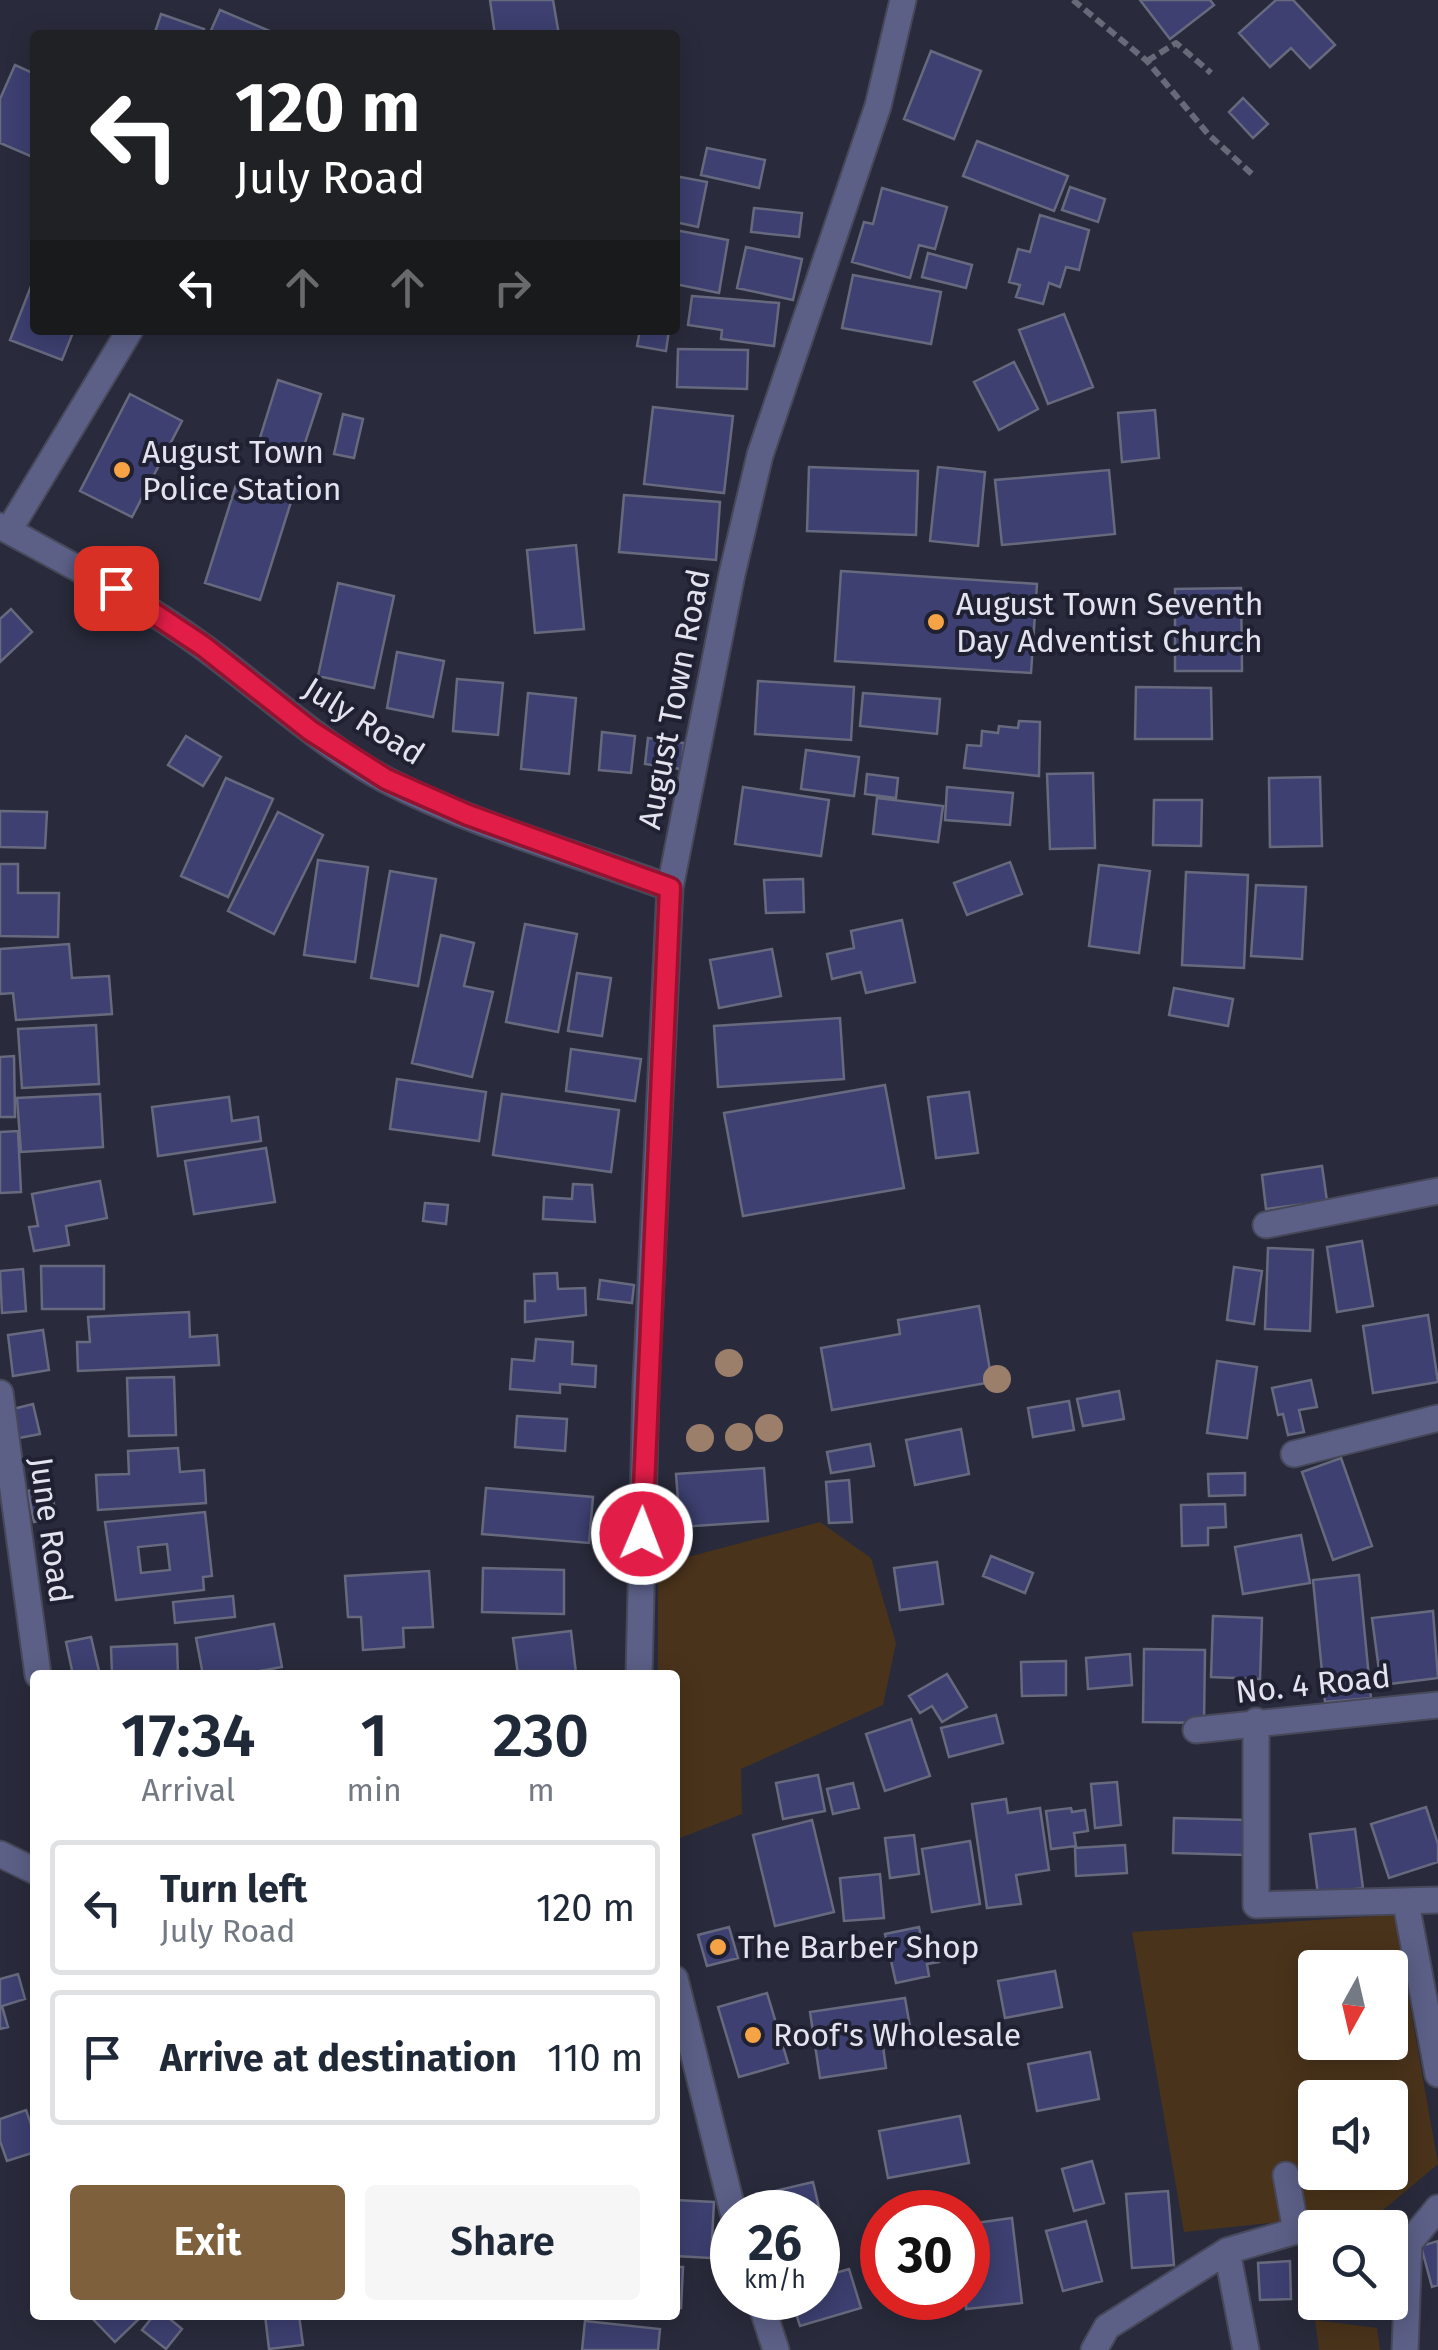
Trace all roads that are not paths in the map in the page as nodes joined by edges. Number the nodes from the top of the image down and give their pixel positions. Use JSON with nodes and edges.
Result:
{"nodes":[{"id":1,"x":904,"y":0,"type":"edge"},
{"id":2,"x":127,"y":335,"type":"edge"},
{"id":3,"x":4,"y":528,"type":"edge"},
{"id":4,"x":670,"y":888,"type":"junction"},
{"id":5,"x":1438,"y":1191,"type":"edge"},
{"id":6,"x":1266,"y":1226,"type":"dead end"},
{"id":7,"x":0,"y":1394,"type":"edge"},
{"id":8,"x":1438,"y":1418,"type":"edge"},
{"id":9,"x":1294,"y":1454,"type":"dead end"},
{"id":10,"x":37,"y":1670,"type":"edge"},
{"id":11,"x":639,"y":1670,"type":"edge"},
{"id":12,"x":1438,"y":1705,"type":"edge"},
{"id":13,"x":1256,"y":1721,"type":"junction"},
{"id":14,"x":1196,"y":1730,"type":"dead end"},
{"id":15,"x":0,"y":1854,"type":"edge"},
{"id":16,"x":30,"y":1869,"type":"edge"},
{"id":17,"x":1438,"y":1900,"type":"edge"},
{"id":18,"x":1406,"y":1903,"type":"junction"},
{"id":19,"x":680,"y":1999,"type":"edge"},
{"id":20,"x":1438,"y":2074,"type":"edge"},
{"id":21,"x":1286,"y":2175,"type":"dead end"},
{"id":22,"x":728,"y":2190,"type":"edge"},
{"id":23,"x":1438,"y":2208,"type":"edge"},
{"id":24,"x":1298,"y":2211,"type":"edge"},
{"id":25,"x":1298,"y":2234,"type":"edge"},
{"id":26,"x":1408,"y":2235,"type":"edge"},
{"id":27,"x":1227,"y":2250,"type":"junction"},
{"id":28,"x":766,"y":2320,"type":"edge"},
{"id":29,"x":1404,"y":2320,"type":"edge"},
{"id":30,"x":1101,"y":2339,"type":"edge"},
{"id":31,"x":776,"y":2350,"type":"edge"},
{"id":32,"x":1246,"y":2350,"type":"edge"},
{"id":33,"x":1405,"y":2350,"type":"edge"}],
"edges":[{"from":1,"to":4,"type":"street","name":"August Town Road"},
{"from":2,"to":3,"type":"street"},
{"from":3,"to":4,"type":"street","name":"July Road"},
{"from":4,"to":11,"type":"street","name":"August Town Road"},
{"from":5,"to":6,"type":"street"},
{"from":7,"to":10,"type":"street","name":"June Road"},
{"from":8,"to":9,"type":"street"},
{"from":12,"to":13,"type":"street","name":"No. 4 Road"},
{"from":13,"to":14,"type":"street","name":"No. 4 Road"},
{"from":13,"to":18,"type":"street"},
{"from":15,"to":16,"type":"street"},
{"from":17,"to":18,"type":"street"},
{"from":18,"to":20,"type":"street"},
{"from":19,"to":22,"type":"street"},
{"from":21,"to":24,"type":"street"},
{"from":23,"to":26,"type":"street"},
{"from":25,"to":27,"type":"street"},
{"from":27,"to":30,"type":"street"},
{"from":27,"to":32,"type":"street"},
{"from":28,"to":31,"type":"street"},
{"from":29,"to":33,"type":"street"}]}
